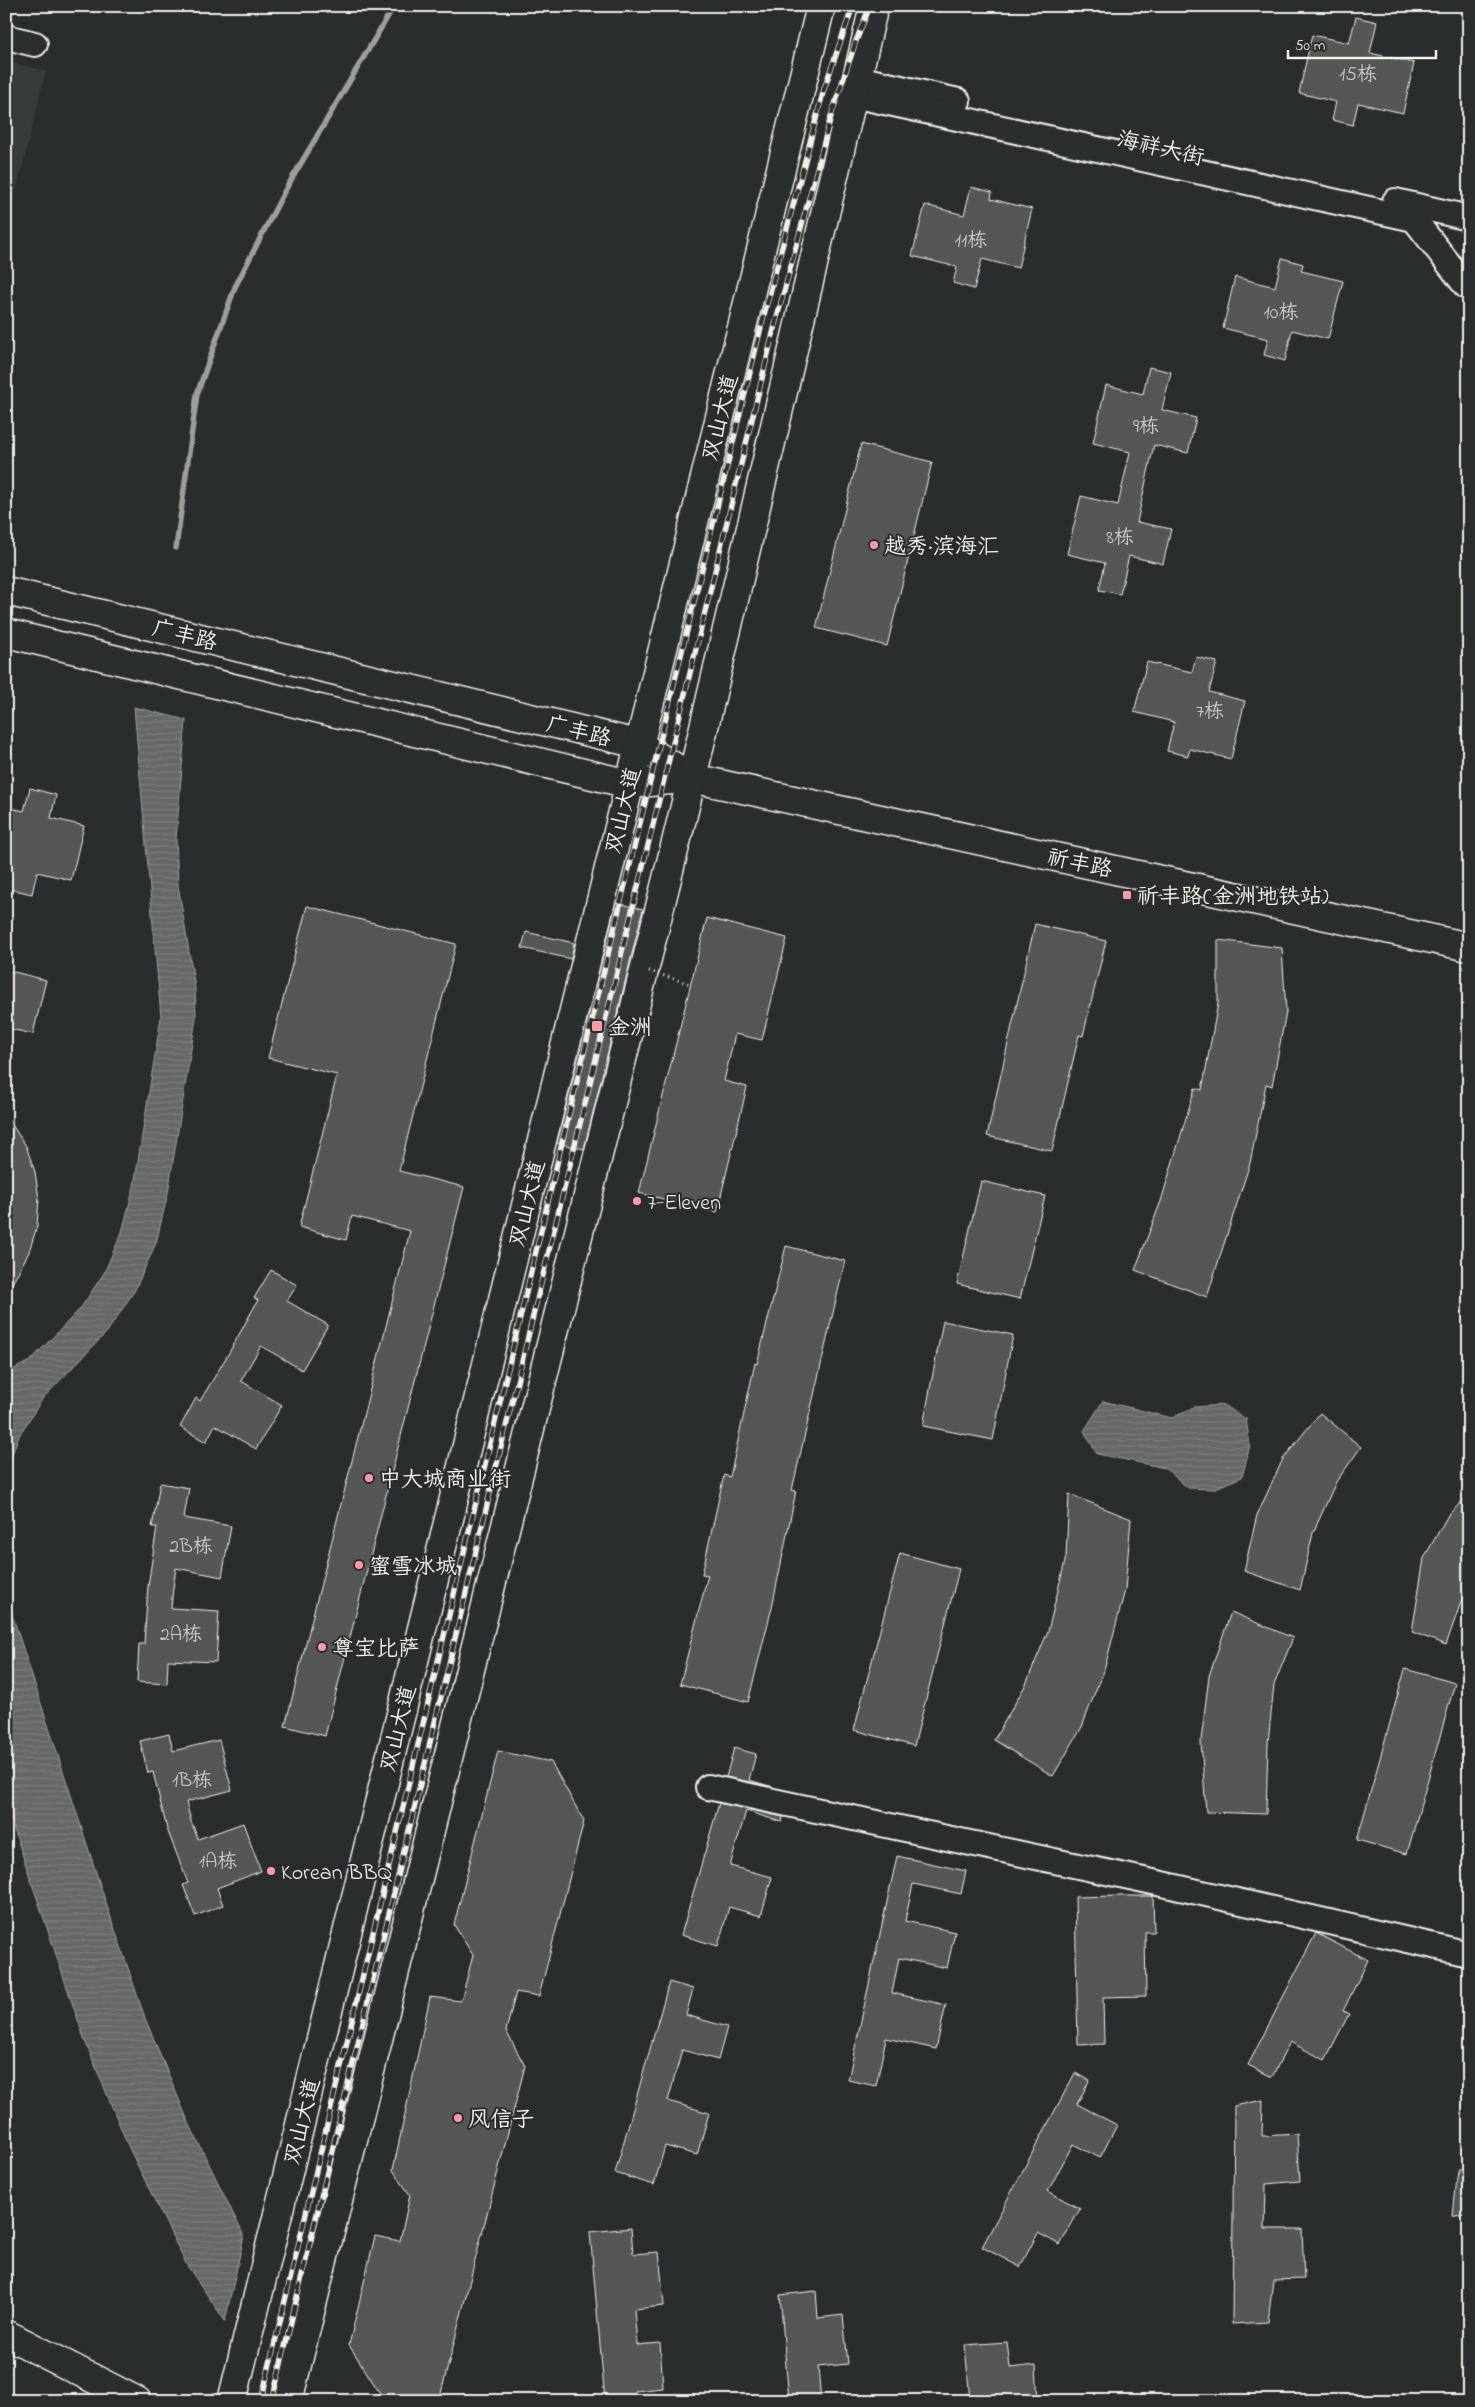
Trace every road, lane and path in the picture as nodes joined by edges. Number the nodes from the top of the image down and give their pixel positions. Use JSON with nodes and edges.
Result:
{"nodes":[{"id":1,"x":821,"y":6,"type":"edge"},
{"id":2,"x":874,"y":6,"type":"edge"},
{"id":3,"x":6,"y":37,"type":"edge"},
{"id":4,"x":35,"y":44,"type":"dead end"},
{"id":5,"x":855,"y":86,"type":"junction"},
{"id":6,"x":1466,"y":217,"type":"edge"},
{"id":7,"x":1438,"y":250,"type":"junction"},
{"id":8,"x":1469,"y":287,"type":"edge"},
{"id":9,"x":6,"y":591,"type":"edge"},
{"id":10,"x":6,"y":634,"type":"edge"},
{"id":11,"x":638,"y":744,"type":"junction"},
{"id":12,"x":692,"y":778,"type":"junction"},
{"id":13,"x":628,"y":784,"type":"junction"},
{"id":14,"x":1469,"y":947,"type":"edge"},
{"id":15,"x":649,"y":971,"type":"dead end"},
{"id":16,"x":690,"y":984,"type":"dead end"},
{"id":17,"x":708,"y":1787,"type":"dead end"},
{"id":18,"x":1469,"y":1954,"type":"edge"},
{"id":19,"x":6,"y":2334,"type":"edge"},
{"id":20,"x":137,"y":2401,"type":"edge"},
{"id":21,"x":232,"y":2401,"type":"edge"},
{"id":22,"x":288,"y":2401,"type":"edge"}],
"edges":[{"from":1,"to":11,"type":"street","name":"双山大道"},
{"from":2,"to":5,"type":"street"},
{"from":3,"to":4,"type":"street"},
{"from":5,"to":6,"type":"street","name":"海祥大街"},
{"from":5,"to":7,"type":"street","name":"海祥大街"},
{"from":5,"to":12,"type":"street"},
{"from":6,"to":7,"type":"street","name":"海祥大街"},
{"from":7,"to":8,"type":"street","name":"海祥大街"},
{"from":9,"to":11,"type":"street","name":"广丰路"},
{"from":10,"to":13,"type":"street","name":"广丰路"},
{"from":11,"to":12,"type":"street","name":"广丰路"},
{"from":11,"to":13,"type":"street","name":"双山大道"},
{"from":12,"to":13,"type":"street","name":"广丰路"},
{"from":12,"to":14,"type":"street","name":"祈丰路"},
{"from":12,"to":22,"type":"street"},
{"from":13,"to":21,"type":"street","name":"双山大道"},
{"from":15,"to":16,"type":"path","bridge":true},
{"from":17,"to":18,"type":"street"},
{"from":19,"to":20,"type":"street"}]}
